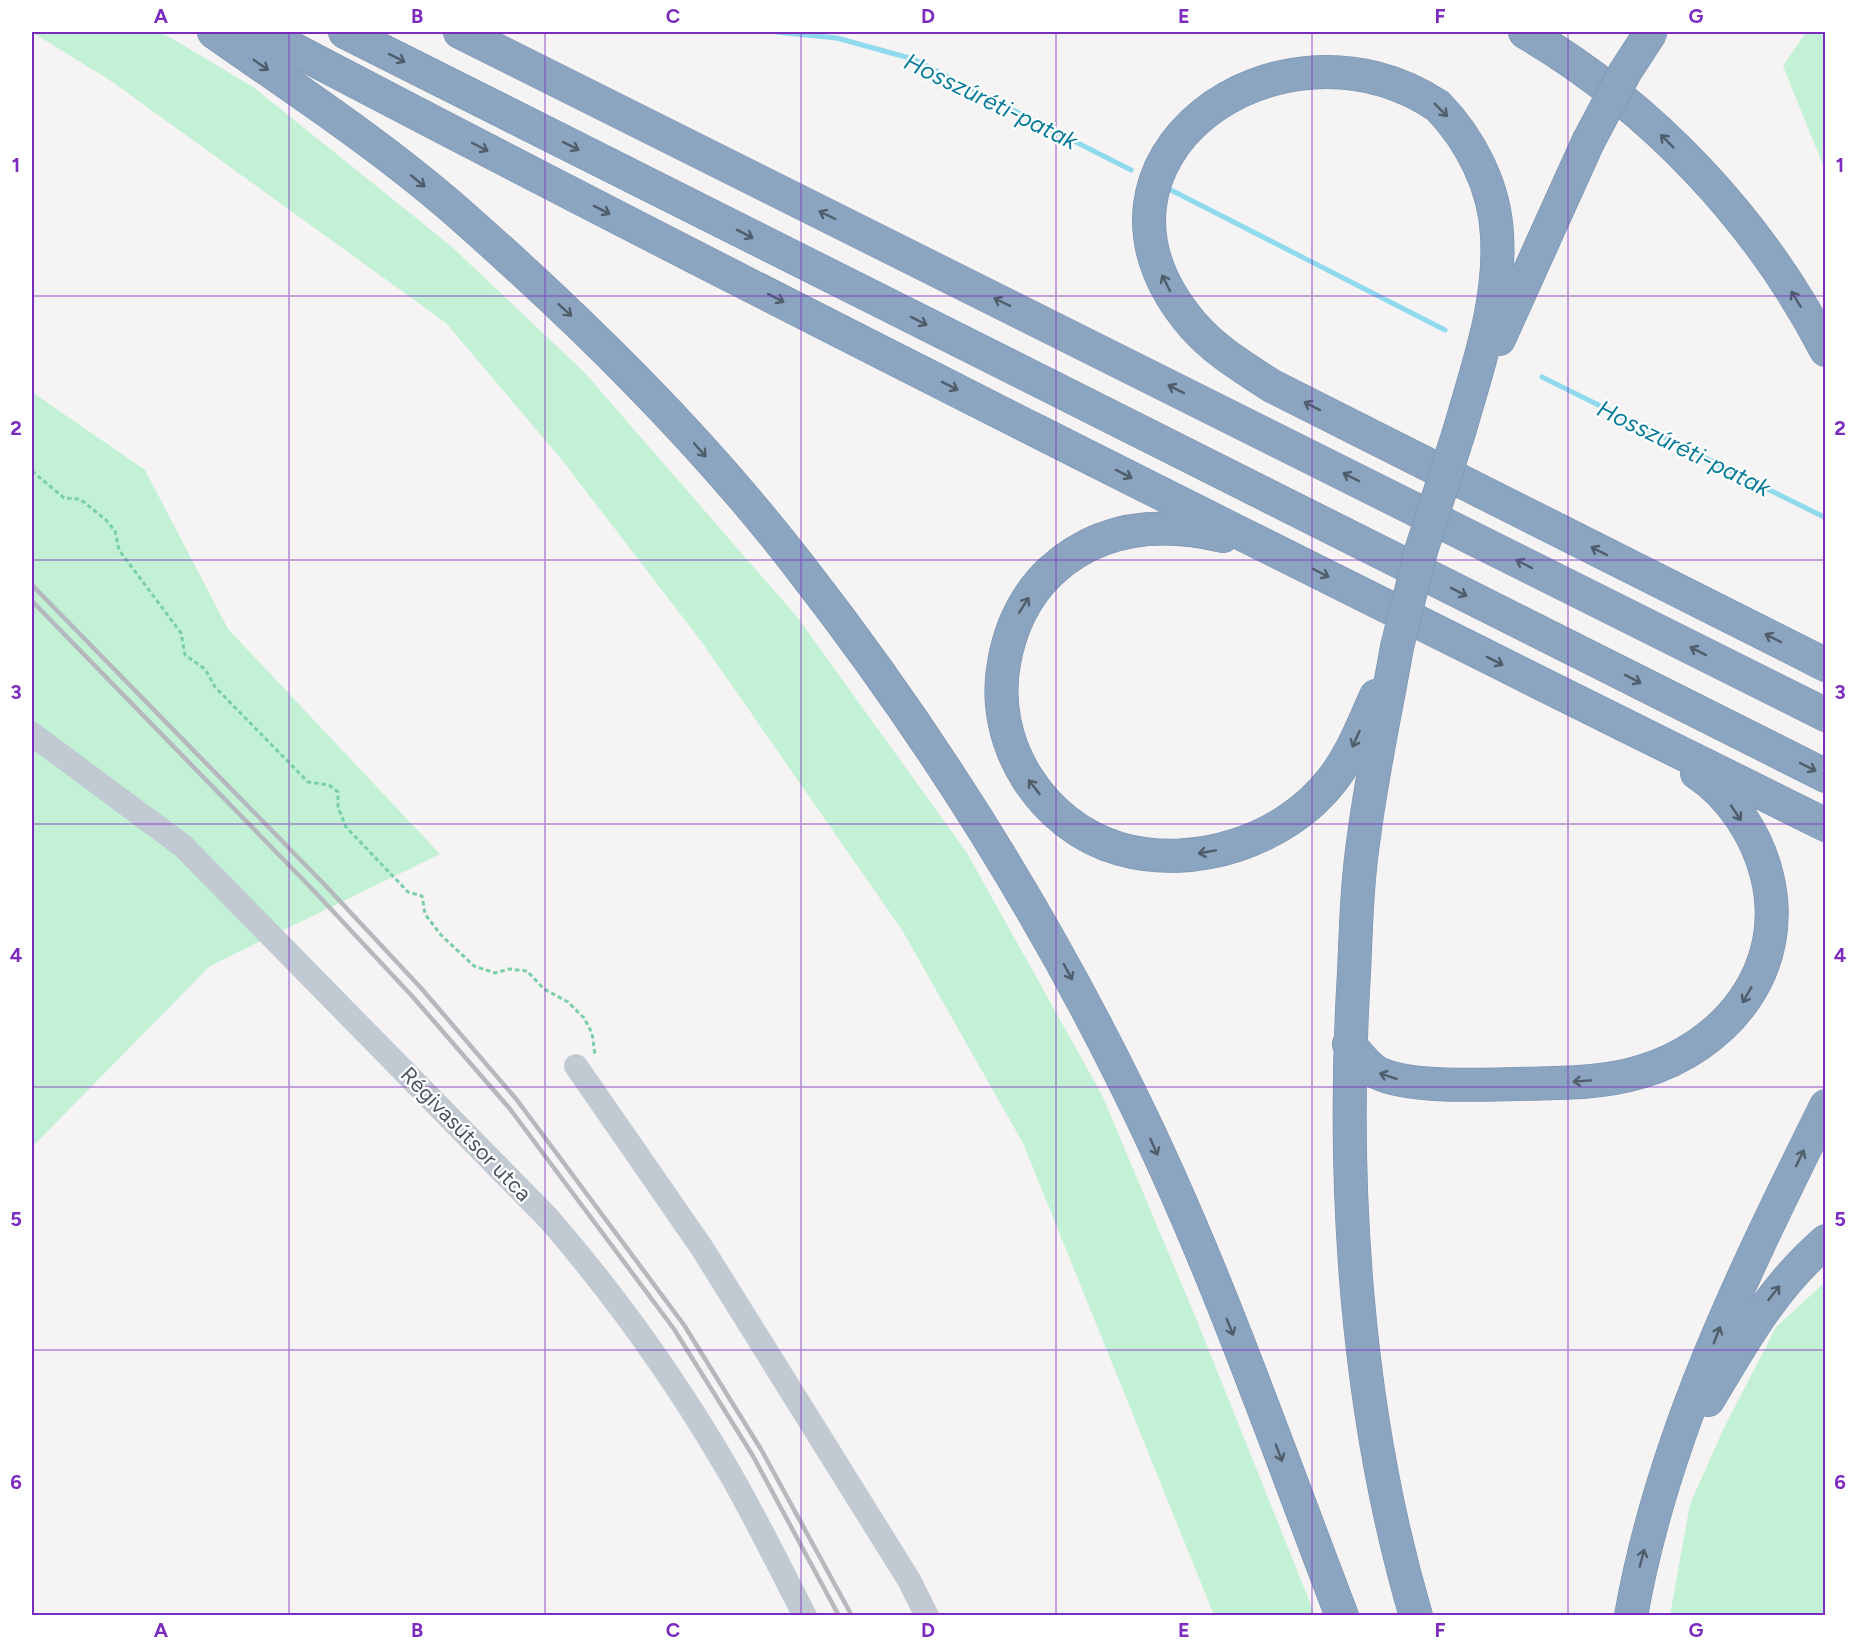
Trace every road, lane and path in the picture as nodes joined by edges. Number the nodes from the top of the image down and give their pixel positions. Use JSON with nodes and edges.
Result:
{"nodes":[{"id":1,"x":214,"y":32,"type":"edge"},
{"id":2,"x":261,"y":32,"type":"edge"},
{"id":3,"x":345,"y":32,"type":"edge"},
{"id":4,"x":460,"y":32,"type":"edge"},
{"id":5,"x":1525,"y":32,"type":"edge"},
{"id":6,"x":1651,"y":32,"type":"edge"},
{"id":7,"x":1826,"y":350,"type":"edge"},
{"id":8,"x":1460,"y":429,"type":"junction"},
{"id":9,"x":32,"y":471,"type":"edge"},
{"id":10,"x":1268,"y":547,"type":"junction"},
{"id":11,"x":1397,"y":647,"type":"junction"},
{"id":12,"x":1826,"y":665,"type":"edge"},
{"id":13,"x":1826,"y":715,"type":"edge"},
{"id":14,"x":1625,"y":726,"type":"junction"},
{"id":15,"x":32,"y":734,"type":"edge"},
{"id":16,"x":1826,"y":776,"type":"edge"},
{"id":17,"x":1826,"y":825,"type":"edge"},
{"id":18,"x":1349,"y":1044,"type":"junction"},
{"id":19,"x":581,"y":1075,"type":"joint"},
{"id":20,"x":1826,"y":1106,"type":"edge"},
{"id":21,"x":1826,"y":1241,"type":"edge"},
{"id":22,"x":1667,"y":1468,"type":"junction"},
{"id":23,"x":805,"y":1616,"type":"edge"},
{"id":24,"x":927,"y":1616,"type":"edge"},
{"id":25,"x":1341,"y":1616,"type":"edge"},
{"id":26,"x":1416,"y":1616,"type":"edge"},
{"id":27,"x":1631,"y":1616,"type":"edge"}],
"edges":[{"from":1,"to":25,"type":"highway","one_way":true},
{"from":2,"to":10,"type":"highway","one_way":true},
{"from":3,"to":16,"type":"highway","one_way":true},
{"from":13,"to":4,"type":"highway","one_way":true},
{"from":7,"to":5,"type":"highway","one_way":true},
{"from":6,"to":8,"type":"highway","bridge":true},
{"from":8,"to":11,"type":"highway","bridge":true},
{"from":12,"to":8,"type":"highway","one_way":true},
{"from":9,"to":19,"type":"path"},
{"from":11,"to":10,"type":"highway","one_way":true},
{"from":10,"to":14,"type":"highway","one_way":true},
{"from":11,"to":18,"type":"highway"},
{"from":14,"to":17,"type":"highway"},
{"from":14,"to":18,"type":"highway","one_way":true},
{"from":15,"to":23,"type":"street","name":"Régivasútsor utca"},
{"from":18,"to":26,"type":"highway"},
{"from":19,"to":24,"type":"street"},
{"from":22,"to":20,"type":"highway","one_way":true},
{"from":22,"to":21,"type":"highway","one_way":true},
{"from":27,"to":22,"type":"highway","one_way":true}]}
